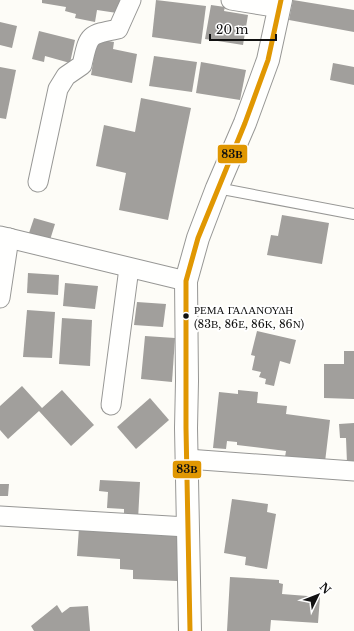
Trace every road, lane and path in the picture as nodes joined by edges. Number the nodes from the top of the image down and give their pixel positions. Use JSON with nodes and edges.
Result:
{"nodes":[{"id":1,"x":131,"y":0,"type":"edge"},
{"id":2,"x":231,"y":0,"type":"edge"},
{"id":3,"x":281,"y":4,"type":"edge"},
{"id":4,"x":38,"y":182,"type":"dead end"},
{"id":5,"x":217,"y":188,"type":"junction"},
{"id":6,"x":354,"y":214,"type":"edge"},
{"id":7,"x":4,"y":237,"type":"edge"},
{"id":8,"x":129,"y":268,"type":"junction"},
{"id":9,"x":186,"y":281,"type":"junction"},
{"id":10,"x":0,"y":298,"type":"edge"},
{"id":11,"x":111,"y":405,"type":"dead end"},
{"id":12,"x":187,"y":459,"type":"junction"},
{"id":13,"x":354,"y":471,"type":"edge"},
{"id":14,"x":0,"y":516,"type":"edge"},
{"id":15,"x":187,"y":527,"type":"junction"},
{"id":16,"x":190,"y":631,"type":"edge"}],
"edges":[{"from":1,"to":4,"type":"street"},
{"from":2,"to":3,"type":"street"},
{"from":3,"to":5,"type":"street"},
{"from":5,"to":6,"type":"lane"},
{"from":5,"to":9,"type":"street"},
{"from":7,"to":8,"type":"street"},
{"from":7,"to":10,"type":"street"},
{"from":8,"to":9,"type":"street"},
{"from":8,"to":11,"type":"street"},
{"from":9,"to":12,"type":"street"},
{"from":12,"to":13,"type":"street"},
{"from":12,"to":15,"type":"street"},
{"from":14,"to":15,"type":"street"},
{"from":15,"to":16,"type":"street"}]}
